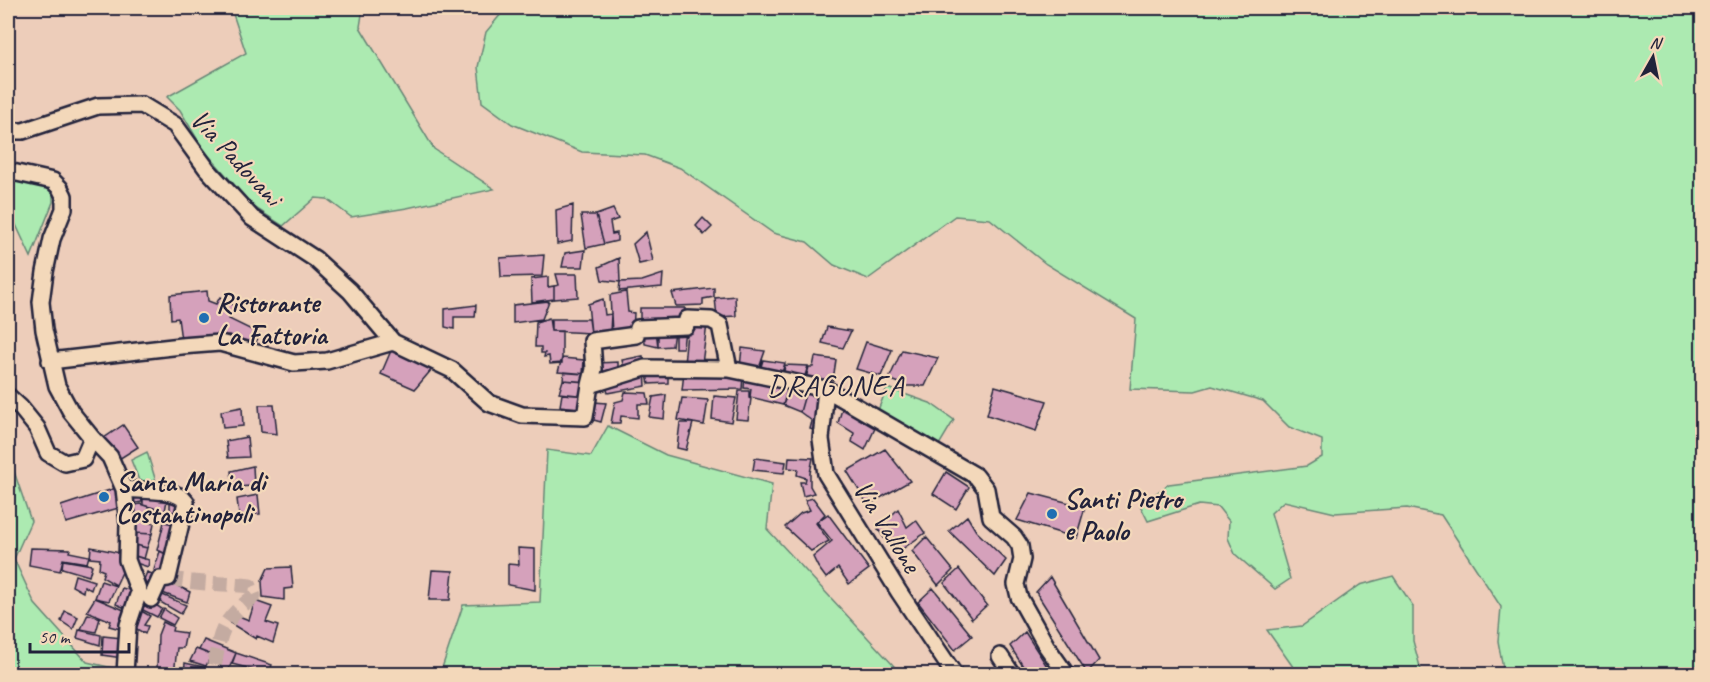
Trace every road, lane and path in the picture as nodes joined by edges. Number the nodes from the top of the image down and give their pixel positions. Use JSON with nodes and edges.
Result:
{"nodes":[{"id":1,"x":8,"y":131,"type":"edge"},
{"id":2,"x":8,"y":171,"type":"edge"},
{"id":3,"x":393,"y":342,"type":"junction"},
{"id":4,"x":50,"y":361,"type":"junction"},
{"id":5,"x":729,"y":369,"type":"junction"},
{"id":6,"x":590,"y":385,"type":"junction"},
{"id":7,"x":826,"y":389,"type":"junction"},
{"id":8,"x":8,"y":396,"type":"edge"},
{"id":9,"x":92,"y":438,"type":"junction"},
{"id":10,"x":124,"y":489,"type":"junction"},
{"id":11,"x":151,"y":599,"type":"dead end"},
{"id":12,"x":1000,"y":656,"type":"dead end"},
{"id":13,"x":126,"y":675,"type":"edge"},
{"id":14,"x":954,"y":675,"type":"edge"},
{"id":15,"x":1012,"y":675,"type":"edge"},
{"id":16,"x":1066,"y":675,"type":"edge"}],
"edges":[{"from":1,"to":3,"type":"street","name":"Via Padovani"},
{"from":2,"to":4,"type":"street"},
{"from":3,"to":4,"type":"street"},
{"from":3,"to":6,"type":"street"},
{"from":4,"to":9,"type":"street"},
{"from":5,"to":6,"type":"street"},
{"from":5,"to":6,"type":"street"},
{"from":5,"to":7,"type":"street"},
{"from":7,"to":14,"type":"street","name":"Via Vallone"},
{"from":7,"to":16,"type":"street"},
{"from":8,"to":9,"type":"street"},
{"from":9,"to":10,"type":"street"},
{"from":10,"to":11,"type":"street"},
{"from":10,"to":13,"type":"street"},
{"from":12,"to":15,"type":"street"}]}
